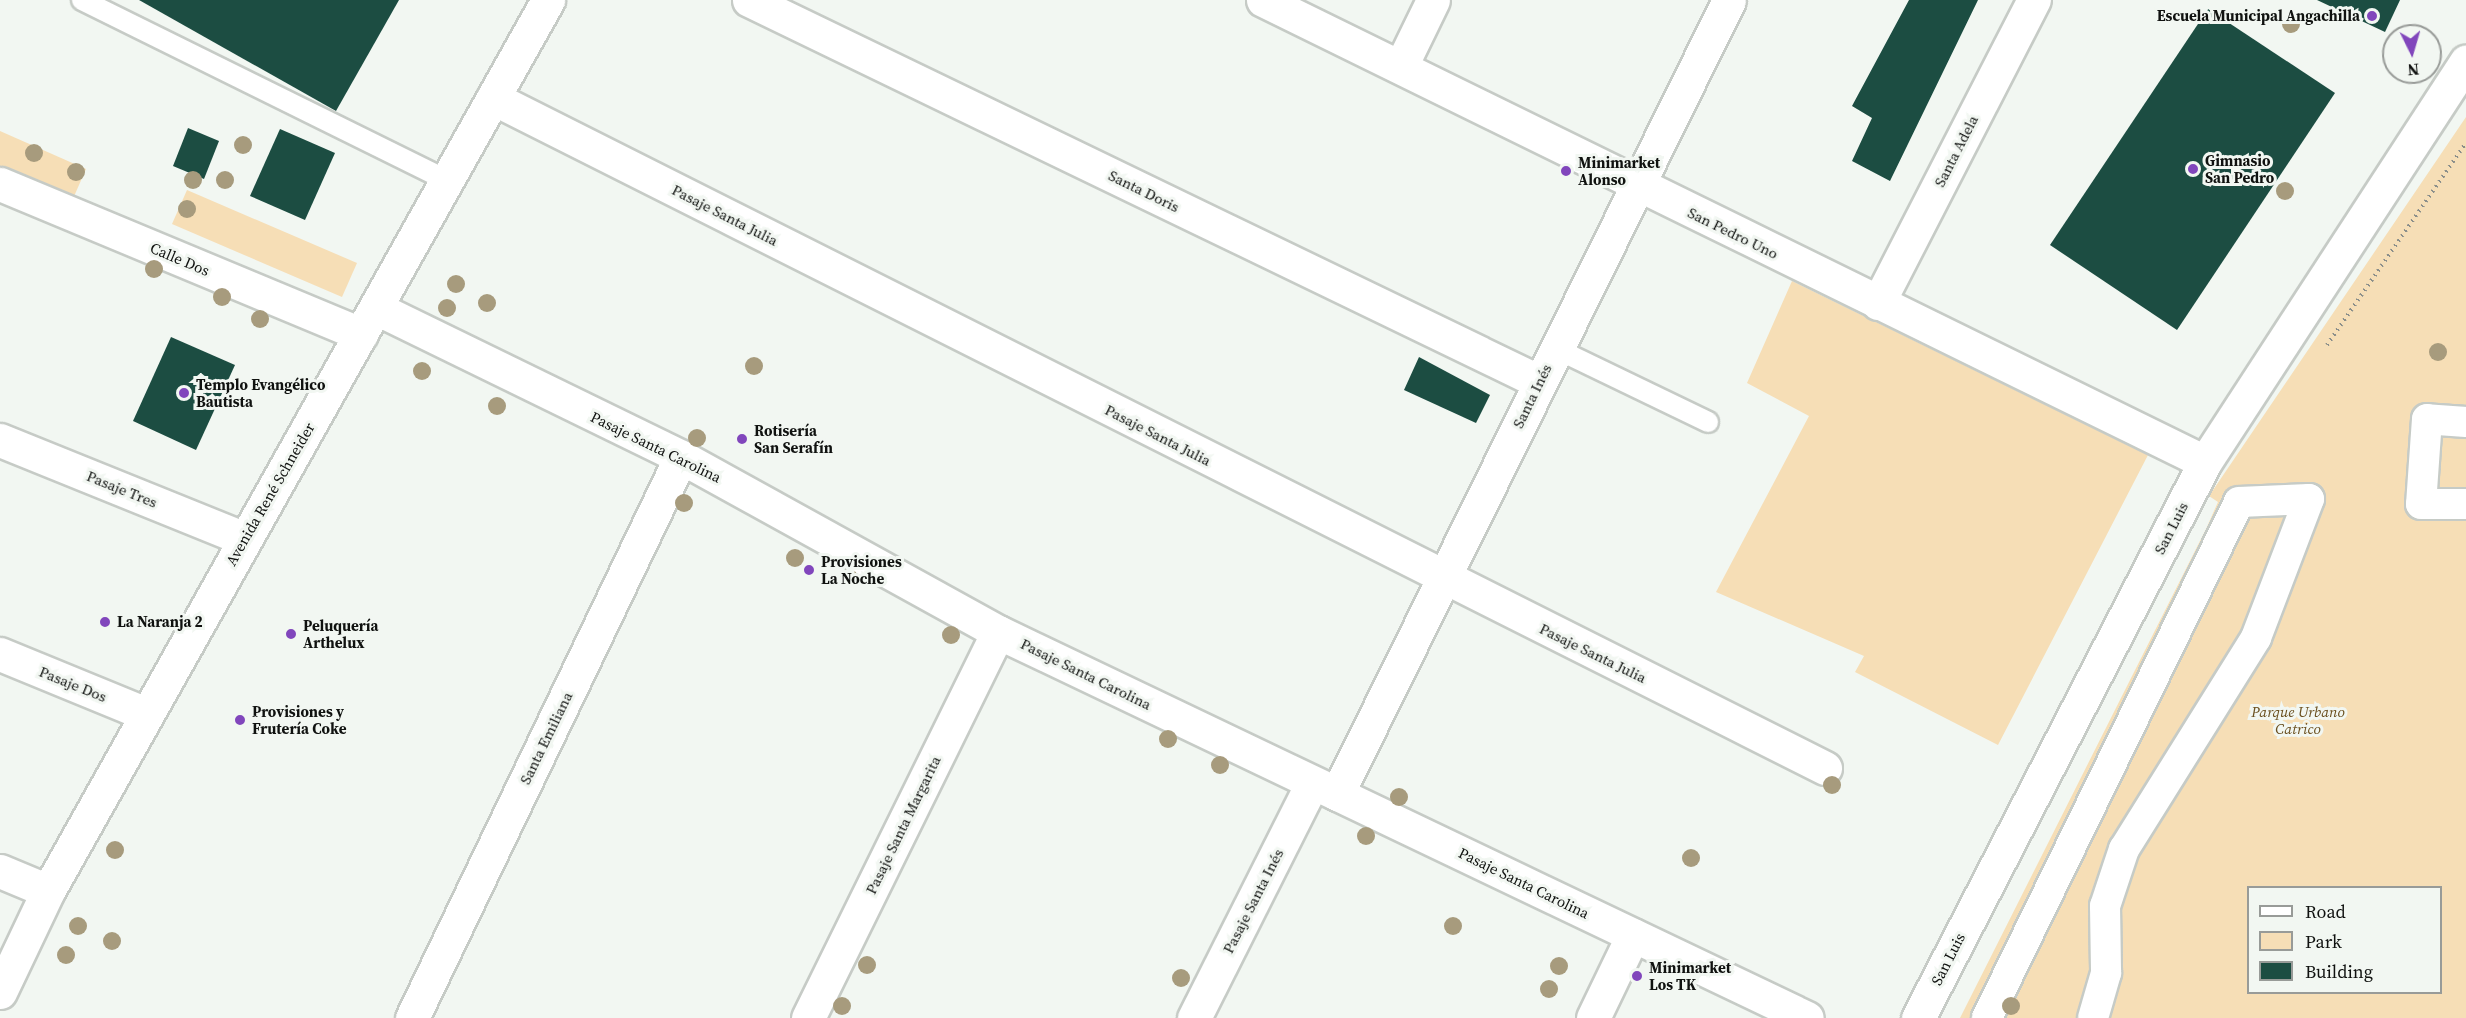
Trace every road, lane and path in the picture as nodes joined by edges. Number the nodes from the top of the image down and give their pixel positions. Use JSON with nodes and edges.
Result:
{"nodes":[{"id":1,"x":82,"y":0,"type":"edge"},
{"id":2,"x":548,"y":0,"type":"edge"},
{"id":3,"x":749,"y":0,"type":"edge"},
{"id":4,"x":1263,"y":0,"type":"edge"},
{"id":5,"x":1433,"y":0,"type":"edge"},
{"id":6,"x":1729,"y":0,"type":"edge"},
{"id":7,"x":2034,"y":0,"type":"edge"},
{"id":8,"x":2466,"y":61,"type":"edge"},
{"id":9,"x":1401,"y":66,"type":"junction"},
{"id":10,"x":493,"y":98,"type":"junction"},
{"id":11,"x":447,"y":180,"type":"junction"},
{"id":12,"x":0,"y":184,"type":"edge"},
{"id":13,"x":1636,"y":187,"type":"junction"},
{"id":14,"x":1878,"y":303,"type":"junction"},
{"id":15,"x":368,"y":321,"type":"junction"},
{"id":16,"x":1555,"y":348,"type":"junction"},
{"id":17,"x":1540,"y":382,"type":"junction"},
{"id":18,"x":1708,"y":422,"type":"dead end"},
{"id":19,"x":2466,"y":422,"type":"edge"},
{"id":20,"x":0,"y":440,"type":"edge"},
{"id":21,"x":681,"y":457,"type":"junction"},
{"id":22,"x":2205,"y":462,"type":"junction"},
{"id":23,"x":2466,"y":504,"type":"edge"},
{"id":24,"x":245,"y":539,"type":"junction"},
{"id":25,"x":1442,"y":578,"type":"junction"},
{"id":26,"x":998,"y":632,"type":"junction"},
{"id":27,"x":0,"y":654,"type":"edge"},
{"id":28,"x":146,"y":714,"type":"junction"},
{"id":29,"x":1825,"y":768,"type":"dead end"},
{"id":30,"x":1325,"y":788,"type":"junction"},
{"id":31,"x":0,"y":871,"type":"edge"},
{"id":32,"x":48,"y":891,"type":"junction"},
{"id":33,"x":1633,"y":935,"type":"junction"},
{"id":34,"x":0,"y":992,"type":"edge"},
{"id":35,"x":412,"y":1018,"type":"edge"},
{"id":36,"x":808,"y":1018,"type":"edge"},
{"id":37,"x":1194,"y":1018,"type":"edge"},
{"id":38,"x":1593,"y":1018,"type":"edge"},
{"id":39,"x":1807,"y":1018,"type":"edge"},
{"id":40,"x":1918,"y":1018,"type":"edge"},
{"id":41,"x":1986,"y":1018,"type":"edge"},
{"id":42,"x":2092,"y":1018,"type":"edge"}],
"edges":[{"from":1,"to":11,"type":"lane"},
{"from":2,"to":10,"type":"street","name":"Avenida René Schneider"},
{"from":3,"to":17,"type":"street","name":"Santa Doris"},
{"from":4,"to":9,"type":"street","name":"San Pedro Uno"},
{"from":5,"to":9,"type":"street"},
{"from":6,"to":13,"type":"street","name":"Santa Inés"},
{"from":7,"to":14,"type":"street","name":"Santa Adela"},
{"from":8,"to":22,"type":"street","name":"San Luis"},
{"from":9,"to":13,"type":"street","name":"San Pedro Uno"},
{"from":10,"to":11,"type":"street","name":"Avenida René Schneider"},
{"from":10,"to":25,"type":"street","name":"Pasaje Santa Julia"},
{"from":11,"to":15,"type":"street","name":"Avenida René Schneider"},
{"from":12,"to":15,"type":"street","name":"Calle Dos"},
{"from":13,"to":14,"type":"street","name":"San Pedro Uno"},
{"from":13,"to":16,"type":"street","name":"Santa Inés"},
{"from":14,"to":22,"type":"street","name":"San Pedro Uno"},
{"from":15,"to":21,"type":"street","name":"Pasaje Santa Carolina"},
{"from":15,"to":24,"type":"street","name":"Avenida René Schneider"},
{"from":16,"to":17,"type":"street","name":"Santa Inés"},
{"from":16,"to":18,"type":"lane"},
{"from":17,"to":25,"type":"street","name":"Santa Inés"},
{"from":19,"to":23,"type":"street"},
{"from":20,"to":24,"type":"street","name":"Pasaje Tres"},
{"from":21,"to":26,"type":"street","name":"Pasaje Santa Carolina"},
{"from":21,"to":35,"type":"street","name":"Santa Emiliana"},
{"from":22,"to":40,"type":"street","name":"San Luis"},
{"from":24,"to":28,"type":"street","name":"Avenida René Schneider"},
{"from":25,"to":29,"type":"street","name":"Pasaje Santa Julia"},
{"from":25,"to":30,"type":"street","name":"Santa Inés"},
{"from":26,"to":30,"type":"street","name":"Pasaje Santa Carolina"},
{"from":26,"to":36,"type":"street","name":"Pasaje Santa Margarita"},
{"from":27,"to":28,"type":"street","name":"Pasaje Dos"},
{"from":28,"to":32,"type":"street","name":"Avenida René Schneider"},
{"from":30,"to":33,"type":"street","name":"Pasaje Santa Carolina"},
{"from":30,"to":37,"type":"street","name":"Pasaje Santa Inés"},
{"from":31,"to":32,"type":"street"},
{"from":32,"to":34,"type":"street","name":"Avenida René Schneider"},
{"from":33,"to":38,"type":"street"},
{"from":33,"to":39,"type":"street","name":"Pasaje Santa Carolina"},
{"from":41,"to":42,"type":"street"}]}
